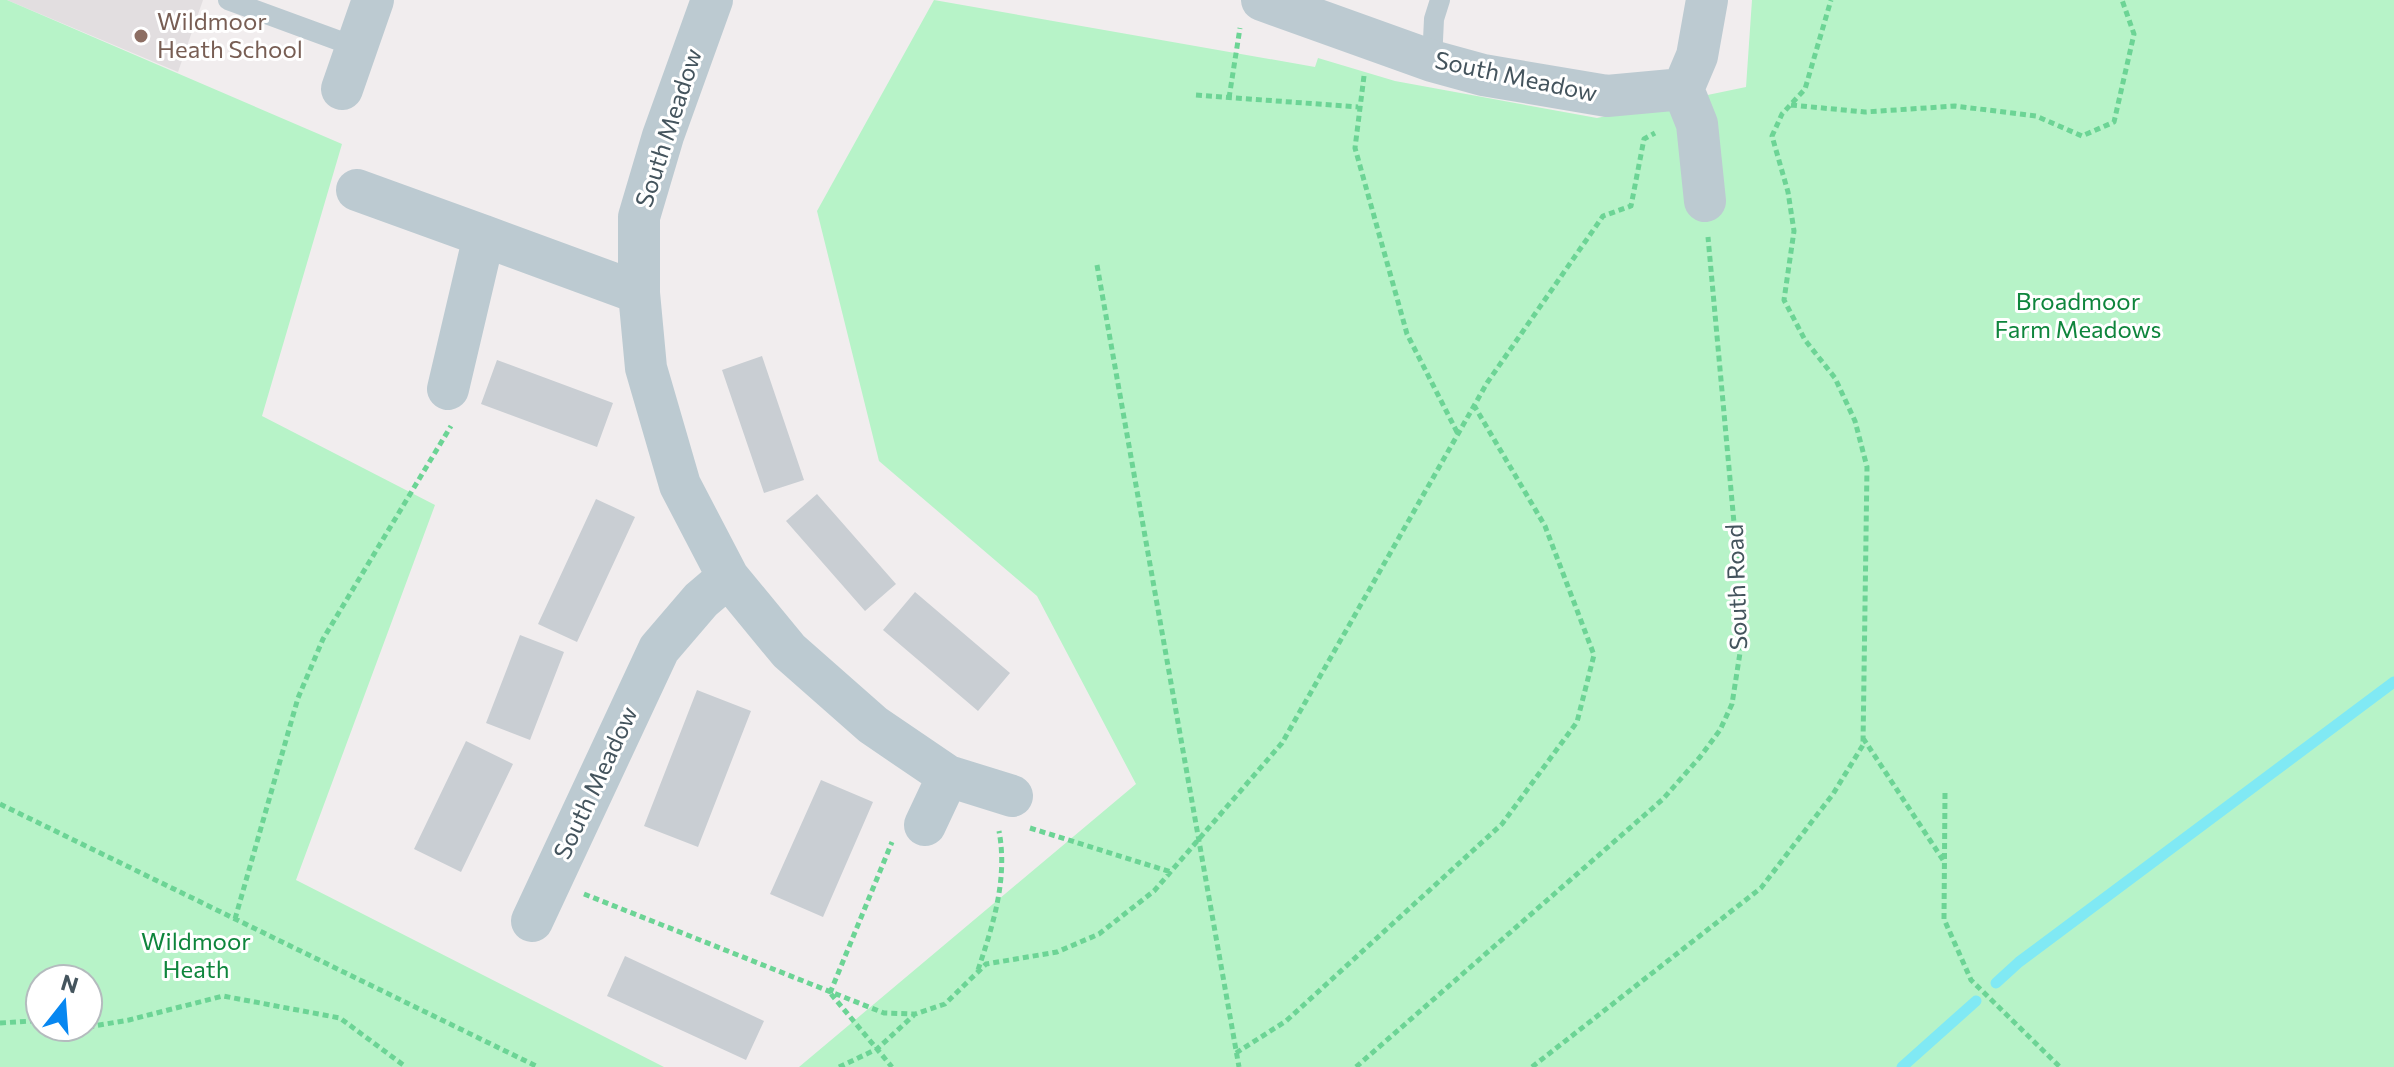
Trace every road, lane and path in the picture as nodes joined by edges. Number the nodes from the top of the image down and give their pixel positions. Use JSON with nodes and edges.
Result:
{"nodes":[{"id":1,"x":228,"y":0,"type":"edge"},
{"id":2,"x":373,"y":0,"type":"edge"},
{"id":3,"x":712,"y":0,"type":"edge"},
{"id":4,"x":1440,"y":0,"type":"edge"},
{"id":5,"x":1707,"y":0,"type":"edge"},
{"id":6,"x":1831,"y":0,"type":"edge"},
{"id":7,"x":2122,"y":0,"type":"edge"},
{"id":8,"x":1252,"y":7,"type":"edge"},
{"id":9,"x":1370,"y":40,"type":"junction"},
{"id":10,"x":356,"y":47,"type":"junction"},
{"id":11,"x":1432,"y":61,"type":"junction"},
{"id":12,"x":342,"y":89,"type":"dead end"},
{"id":13,"x":1196,"y":95,"type":"dead end"},
{"id":14,"x":1229,"y":98,"type":"junction"},
{"id":15,"x":1687,"y":99,"type":"junction"},
{"id":16,"x":1790,"y":105,"type":"junction"},
{"id":17,"x":1358,"y":107,"type":"junction"},
{"id":18,"x":357,"y":190,"type":"dead end"},
{"id":19,"x":1705,"y":201,"type":"joint"},
{"id":20,"x":484,"y":236,"type":"junction"},
{"id":21,"x":1097,"y":265,"type":"dead end"},
{"id":22,"x":639,"y":293,"type":"junction"},
{"id":23,"x":450,"y":406,"type":"joint"},
{"id":24,"x":1475,"y":406,"type":"junction"},
{"id":25,"x":1458,"y":434,"type":"junction"},
{"id":26,"x":728,"y":577,"type":"junction"},
{"id":27,"x":1863,"y":738,"type":"junction"},
{"id":28,"x":948,"y":776,"type":"junction"},
{"id":29,"x":1945,"y":793,"type":"dead end"},
{"id":30,"x":0,"y":804,"type":"edge"},
{"id":31,"x":1011,"y":813,"type":"junction"},
{"id":32,"x":925,"y":825,"type":"joint"},
{"id":33,"x":1198,"y":840,"type":"junction"},
{"id":34,"x":1944,"y":861,"type":"junction"},
{"id":35,"x":1171,"y":872,"type":"junction"},
{"id":36,"x":549,"y":881,"type":"junction"},
{"id":37,"x":235,"y":919,"type":"junction"},
{"id":38,"x":532,"y":921,"type":"dead end"},
{"id":39,"x":977,"y":972,"type":"junction"},
{"id":40,"x":830,"y":993,"type":"junction"},
{"id":41,"x":915,"y":1014,"type":"junction"},
{"id":42,"x":24,"y":1022,"type":"edge"},
{"id":43,"x":0,"y":1023,"type":"edge"},
{"id":44,"x":104,"y":1024,"type":"edge"},
{"id":45,"x":877,"y":1049,"type":"junction"},
{"id":46,"x":1236,"y":1053,"type":"junction"},
{"id":47,"x":406,"y":1067,"type":"edge"},
{"id":48,"x":538,"y":1067,"type":"edge"},
{"id":49,"x":839,"y":1067,"type":"edge"},
{"id":50,"x":892,"y":1067,"type":"edge"},
{"id":51,"x":1239,"y":1067,"type":"edge"},
{"id":52,"x":1356,"y":1067,"type":"edge"},
{"id":53,"x":1532,"y":1067,"type":"edge"},
{"id":54,"x":2060,"y":1067,"type":"edge"}],
"edges":[{"from":1,"to":10,"type":"lane"},
{"from":2,"to":10,"type":"street"},
{"from":3,"to":22,"type":"street","name":"South Meadow"},
{"from":4,"to":11,"type":"lane"},
{"from":5,"to":15,"type":"street"},
{"from":6,"to":16,"type":"path"},
{"from":7,"to":16,"type":"path"},
{"from":8,"to":9,"type":"street","name":"South Meadow"},
{"from":8,"to":14,"type":"path"},
{"from":9,"to":11,"type":"street","name":"South Meadow"},
{"from":9,"to":17,"type":"path"},
{"from":10,"to":12,"type":"street"},
{"from":11,"to":15,"type":"street","name":"South Meadow"},
{"from":13,"to":14,"type":"path"},
{"from":14,"to":17,"type":"path"},
{"from":15,"to":19,"type":"street"},
{"from":15,"to":24,"type":"path"},
{"from":16,"to":27,"type":"path"},
{"from":17,"to":25,"type":"path"},
{"from":18,"to":20,"type":"street"},
{"from":19,"to":52,"type":"path","name":"South Road"},
{"from":20,"to":22,"type":"street"},
{"from":20,"to":23,"type":"street"},
{"from":21,"to":33,"type":"path"},
{"from":22,"to":26,"type":"street","name":"South Meadow"},
{"from":23,"to":37,"type":"path"},
{"from":24,"to":25,"type":"path"},
{"from":24,"to":46,"type":"path"},
{"from":25,"to":33,"type":"path"},
{"from":26,"to":28,"type":"street","name":"South Meadow"},
{"from":26,"to":36,"type":"street","name":"South Meadow"},
{"from":27,"to":34,"type":"path"},
{"from":27,"to":53,"type":"path"},
{"from":28,"to":31,"type":"street","name":"South Meadow"},
{"from":28,"to":32,"type":"street"},
{"from":29,"to":34,"type":"path"},
{"from":30,"to":37,"type":"path"},
{"from":31,"to":35,"type":"path"},
{"from":31,"to":39,"type":"path"},
{"from":32,"to":40,"type":"path"},
{"from":33,"to":35,"type":"path"},
{"from":33,"to":46,"type":"path"},
{"from":34,"to":54,"type":"path"},
{"from":35,"to":39,"type":"path"},
{"from":36,"to":38,"type":"street","name":"South Meadow"},
{"from":36,"to":40,"type":"path"},
{"from":37,"to":48,"type":"path"},
{"from":39,"to":41,"type":"path"},
{"from":40,"to":41,"type":"path"},
{"from":40,"to":45,"type":"path"},
{"from":41,"to":45,"type":"path"},
{"from":42,"to":43,"type":"path"},
{"from":44,"to":47,"type":"path"},
{"from":45,"to":49,"type":"path"},
{"from":45,"to":50,"type":"path"},
{"from":46,"to":51,"type":"path"}]}
